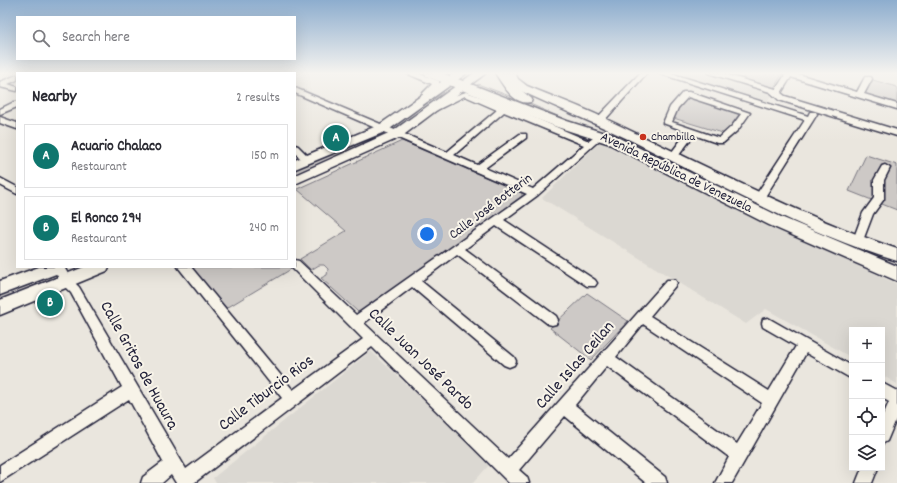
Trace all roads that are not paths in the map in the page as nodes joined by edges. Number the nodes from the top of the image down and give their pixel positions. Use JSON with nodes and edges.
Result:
{"nodes":[{"id":1,"x":308,"y":96,"type":"edge"},
{"id":2,"x":431,"y":96,"type":"edge"},
{"id":3,"x":440,"y":96,"type":"edge"},
{"id":4,"x":458,"y":96,"type":"edge"},
{"id":5,"x":468,"y":96,"type":"edge"},
{"id":6,"x":501,"y":96,"type":"edge"},
{"id":7,"x":518,"y":96,"type":"edge"},
{"id":8,"x":523,"y":96,"type":"edge"},
{"id":9,"x":535,"y":96,"type":"edge"},
{"id":10,"x":627,"y":96,"type":"edge"},
{"id":11,"x":685,"y":96,"type":"edge"},
{"id":12,"x":691,"y":96,"type":"edge"},
{"id":13,"x":737,"y":96,"type":"edge"},
{"id":14,"x":780,"y":96,"type":"edge"},
{"id":15,"x":859,"y":96,"type":"edge"},
{"id":16,"x":526,"y":98,"type":"junction"},
{"id":17,"x":16,"y":104,"type":"edge"},
{"id":18,"x":426,"y":106,"type":"junction"},
{"id":19,"x":897,"y":107,"type":"edge"},
{"id":20,"x":504,"y":108,"type":"junction"},
{"id":21,"x":816,"y":108,"type":"junction"},
{"id":22,"x":0,"y":112,"type":"edge"},
{"id":23,"x":810,"y":119,"type":"junction"},
{"id":24,"x":0,"y":120,"type":"edge"},
{"id":25,"x":16,"y":126,"type":"edge"},
{"id":26,"x":382,"y":128,"type":"junction"},
{"id":27,"x":692,"y":131,"type":"junction"},
{"id":28,"x":897,"y":133,"type":"edge"},
{"id":29,"x":396,"y":134,"type":"junction"},
{"id":30,"x":597,"y":134,"type":"junction"},
{"id":31,"x":523,"y":136,"type":"dead end"},
{"id":32,"x":296,"y":149,"type":"edge"},
{"id":33,"x":448,"y":156,"type":"junction"},
{"id":34,"x":673,"y":157,"type":"junction"},
{"id":35,"x":307,"y":160,"type":"junction"},
{"id":36,"x":296,"y":165,"type":"edge"},
{"id":37,"x":885,"y":168,"type":"dead end"},
{"id":38,"x":478,"y":169,"type":"junction"},
{"id":39,"x":296,"y":180,"type":"edge"},
{"id":40,"x":0,"y":181,"type":"edge"},
{"id":41,"x":16,"y":190,"type":"edge"},
{"id":42,"x":534,"y":193,"type":"junction"},
{"id":43,"x":759,"y":198,"type":"junction"},
{"id":44,"x":497,"y":221,"type":"junction"},
{"id":45,"x":858,"y":240,"type":"junction"},
{"id":46,"x":458,"y":249,"type":"junction"},
{"id":47,"x":897,"y":255,"type":"edge"},
{"id":48,"x":897,"y":263,"type":"edge"},
{"id":49,"x":296,"y":265,"type":"edge"},
{"id":50,"x":55,"y":268,"type":"edge"},
{"id":51,"x":59,"y":268,"type":"edge"},
{"id":52,"x":99,"y":268,"type":"edge"},
{"id":53,"x":185,"y":268,"type":"edge"},
{"id":54,"x":897,"y":274,"type":"edge"},
{"id":55,"x":413,"y":281,"type":"junction"},
{"id":56,"x":67,"y":282,"type":"junction"},
{"id":57,"x":591,"y":283,"type":"dead end"},
{"id":58,"x":671,"y":284,"type":"dead end"},
{"id":59,"x":0,"y":288,"type":"edge"},
{"id":60,"x":0,"y":308,"type":"edge"},
{"id":61,"x":642,"y":317,"type":"junction"},
{"id":62,"x":552,"y":320,"type":"dead end"},
{"id":63,"x":355,"y":322,"type":"junction"},
{"id":64,"x":768,"y":323,"type":"dead end"},
{"id":65,"x":373,"y":339,"type":"junction"},
{"id":66,"x":803,"y":346,"type":"junction"},
{"id":67,"x":607,"y":358,"type":"junction"},
{"id":68,"x":509,"y":361,"type":"dead end"},
{"id":69,"x":849,"y":371,"type":"edge"},
{"id":70,"x":132,"y":389,"type":"junction"},
{"id":71,"x":885,"y":392,"type":"edge"},
{"id":72,"x":897,"y":399,"type":"edge"},
{"id":73,"x":292,"y":400,"type":"junction"},
{"id":74,"x":771,"y":402,"type":"junction"},
{"id":75,"x":565,"y":406,"type":"junction"},
{"id":76,"x":882,"y":435,"type":"edge"},
{"id":77,"x":739,"y":455,"type":"junction"},
{"id":78,"x":173,"y":464,"type":"junction"},
{"id":79,"x":508,"y":471,"type":"junction"},
{"id":80,"x":869,"y":471,"type":"edge"},
{"id":81,"x":0,"y":474,"type":"edge"},
{"id":82,"x":185,"y":481,"type":"edge"},
{"id":83,"x":149,"y":483,"type":"edge"},
{"id":84,"x":521,"y":483,"type":"edge"},
{"id":85,"x":659,"y":483,"type":"edge"},
{"id":86,"x":723,"y":483,"type":"edge"},
{"id":87,"x":864,"y":483,"type":"edge"}],
"edges":[{"from":1,"to":26,"type":"street"},
{"from":2,"to":18,"type":"street"},
{"from":3,"to":18,"type":"main road"},
{"from":4,"to":18,"type":"street"},
{"from":5,"to":20,"type":"street"},
{"from":6,"to":30,"type":"main road","name":"Avenida República de Venezuela"},
{"from":7,"to":16,"type":"main road","name":"Avenida República de Venezuela"},
{"from":8,"to":16,"type":"main road"},
{"from":9,"to":30,"type":"main road"},
{"from":10,"to":30,"type":"street","name":"Calle José Botterin"},
{"from":11,"to":27,"type":"street"},
{"from":12,"to":27,"type":"street"},
{"from":13,"to":23,"type":"street"},
{"from":14,"to":21,"type":"street"},
{"from":15,"to":19,"type":"street"},
{"from":16,"to":48,"type":"main road","name":"Avenida República de Venezuela"},
{"from":17,"to":22,"type":"street"},
{"from":18,"to":26,"type":"main road"},
{"from":18,"to":29,"type":"main road"},
{"from":20,"to":30,"type":"street"},
{"from":20,"to":33,"type":"street"},
{"from":21,"to":23,"type":"street"},
{"from":21,"to":28,"type":"street"},
{"from":23,"to":43,"type":"street"},
{"from":24,"to":25,"type":"street"},
{"from":26,"to":29,"type":"street"},
{"from":26,"to":35,"type":"main road"},
{"from":27,"to":34,"type":"street"},
{"from":29,"to":33,"type":"street"},
{"from":29,"to":39,"type":"main road"},
{"from":30,"to":34,"type":"main road"},
{"from":30,"to":42,"type":"street","name":"Calle José Botterin"},
{"from":30,"to":54,"type":"main road","name":"Avenida República de Venezuela"},
{"from":31,"to":38,"type":"street"},
{"from":32,"to":35,"type":"street"},
{"from":33,"to":38,"type":"street"},
{"from":34,"to":43,"type":"main road"},
{"from":35,"to":36,"type":"main road"},
{"from":37,"to":45,"type":"street"},
{"from":38,"to":42,"type":"street"},
{"from":40,"to":41,"type":"street"},
{"from":42,"to":44,"type":"street","name":"Calle José Botterin"},
{"from":43,"to":45,"type":"main road"},
{"from":44,"to":46,"type":"street","name":"Calle José Botterin"},
{"from":44,"to":57,"type":"street"},
{"from":45,"to":47,"type":"main road"},
{"from":46,"to":55,"type":"street","name":"Calle José Botterin"},
{"from":46,"to":62,"type":"street"},
{"from":49,"to":63,"type":"street","name":"Calle Juan José Pardo"},
{"from":50,"to":59,"type":"main road"},
{"from":51,"to":56,"type":"street","name":"Calle Gritos de Huaura"},
{"from":52,"to":56,"type":"main road"},
{"from":53,"to":73,"type":"street"},
{"from":55,"to":63,"type":"street","name":"Calle José Botterin"},
{"from":55,"to":68,"type":"street"},
{"from":56,"to":60,"type":"main road"},
{"from":56,"to":70,"type":"street","name":"Calle Gritos de Huaura"},
{"from":58,"to":61,"type":"street","name":"Calle Islas Ceilan"},
{"from":61,"to":67,"type":"street","name":"Calle Islas Ceilan"},
{"from":61,"to":74,"type":"street"},
{"from":63,"to":65,"type":"street","name":"Calle Juan José Pardo"},
{"from":64,"to":66,"type":"street"},
{"from":65,"to":73,"type":"street","name":"Calle Tiburcio Rios"},
{"from":65,"to":79,"type":"street","name":"Calle Juan José Pardo"},
{"from":66,"to":69,"type":"street"},
{"from":66,"to":74,"type":"street"},
{"from":67,"to":75,"type":"street","name":"Calle Islas Ceilan"},
{"from":67,"to":77,"type":"street"},
{"from":70,"to":78,"type":"street","name":"Calle Gritos de Huaura"},
{"from":70,"to":81,"type":"street"},
{"from":71,"to":72,"type":"street"},
{"from":72,"to":76,"type":"street"},
{"from":73,"to":82,"type":"street","name":"Calle Tiburcio Rios"},
{"from":74,"to":77,"type":"street"},
{"from":75,"to":79,"type":"street","name":"Calle Islas Ceilan"},
{"from":75,"to":85,"type":"street"},
{"from":77,"to":86,"type":"street"},
{"from":78,"to":82,"type":"street","name":"Calle Gritos de Huaura"},
{"from":78,"to":83,"type":"street"},
{"from":79,"to":84,"type":"street","name":"Calle Juan José Pardo"},
{"from":80,"to":87,"type":"street"}]}
